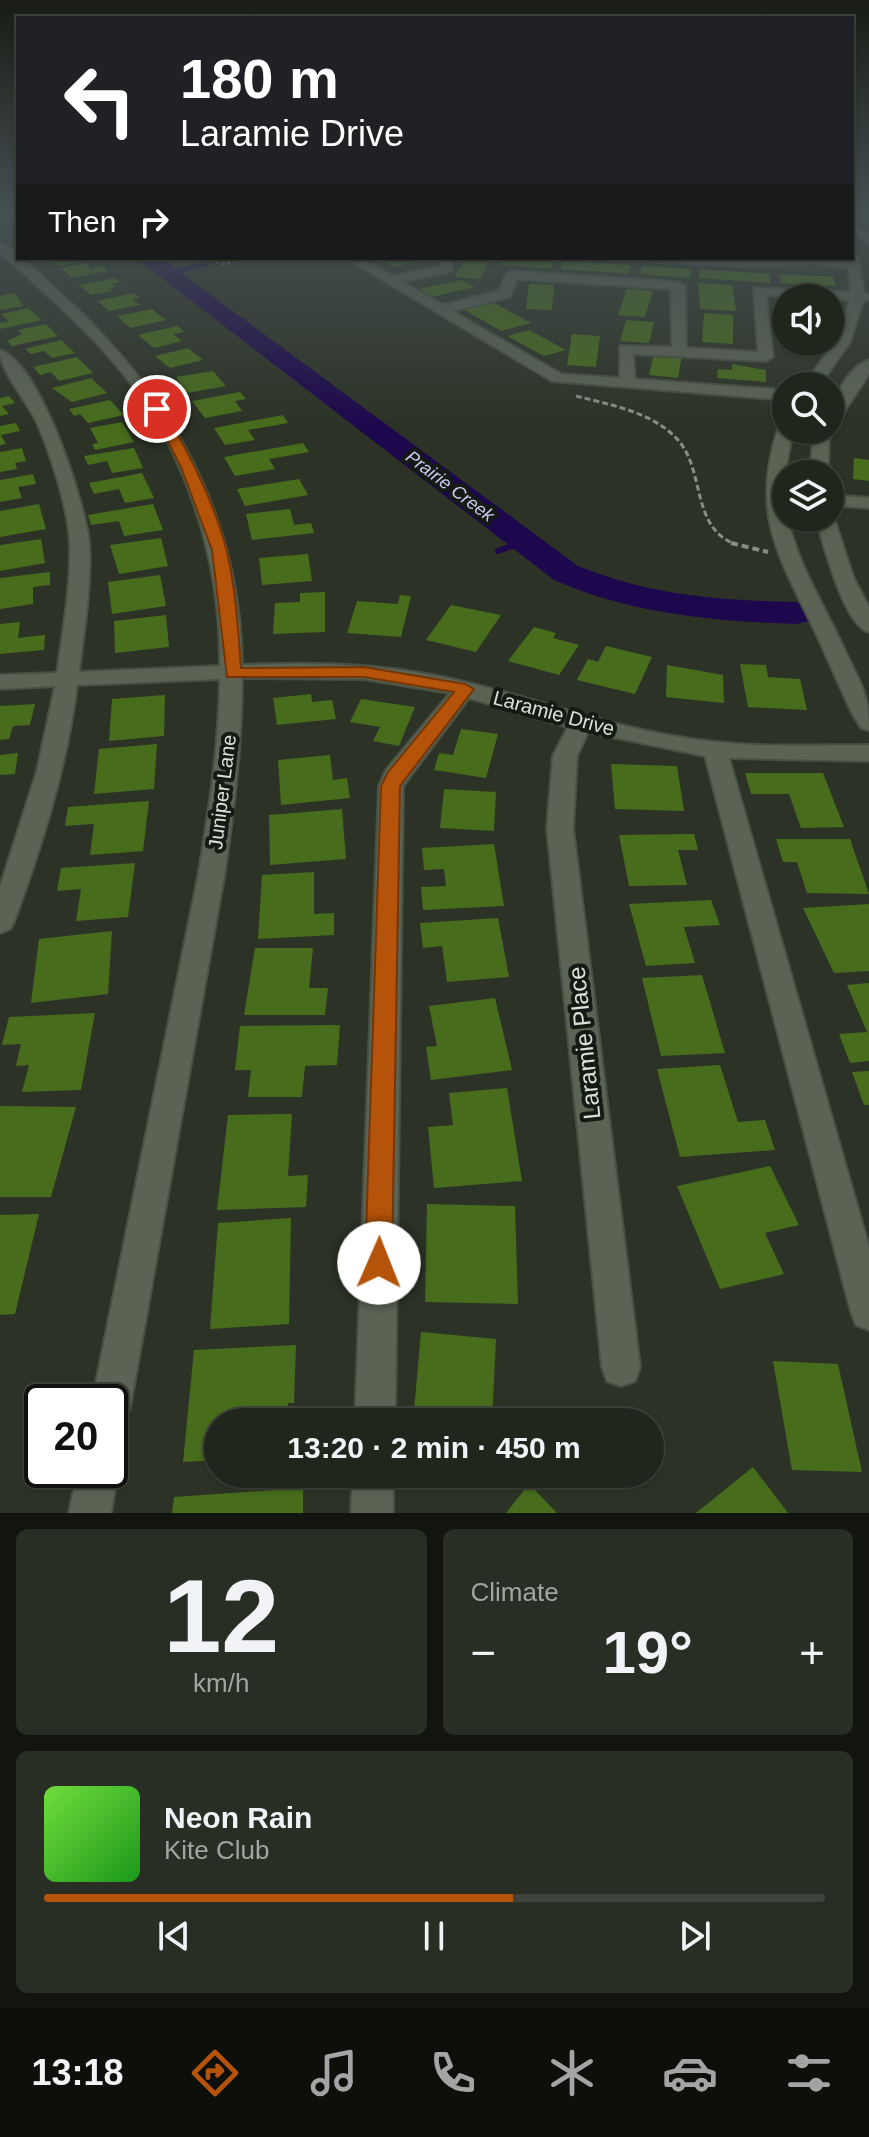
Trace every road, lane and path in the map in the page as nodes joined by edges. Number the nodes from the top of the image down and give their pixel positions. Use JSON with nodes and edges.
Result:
{"nodes":[{"id":1,"x":36,"y":283,"type":"edge"},
{"id":2,"x":393,"y":283,"type":"edge"},
{"id":3,"x":509,"y":283,"type":"edge"},
{"id":4,"x":627,"y":283,"type":"edge"},
{"id":5,"x":863,"y":283,"type":"edge"},
{"id":6,"x":864,"y":297,"type":"junction"},
{"id":7,"x":440,"y":310,"type":"junction"},
{"id":8,"x":679,"y":351,"type":"junction"},
{"id":9,"x":0,"y":354,"type":"edge"},
{"id":10,"x":869,"y":364,"type":"edge"},
{"id":11,"x":823,"y":372,"type":"edge"},
{"id":12,"x":628,"y":383,"type":"junction"},
{"id":13,"x":844,"y":392,"type":"edge"},
{"id":14,"x":569,"y":394,"type":"dead end"},
{"id":15,"x":772,"y":394,"type":"edge"},
{"id":16,"x":844,"y":501,"type":"edge"},
{"id":17,"x":869,"y":503,"type":"edge"},
{"id":18,"x":780,"y":532,"type":"edge"},
{"id":19,"x":829,"y":532,"type":"edge"},
{"id":20,"x":774,"y":553,"type":"dead end"},
{"id":21,"x":869,"y":626,"type":"edge"},
{"id":22,"x":233,"y":673,"type":"junction"},
{"id":23,"x":69,"y":679,"type":"junction"},
{"id":24,"x":0,"y":682,"type":"edge"},
{"id":25,"x":465,"y":689,"type":"junction"},
{"id":26,"x":581,"y":723,"type":"junction"},
{"id":27,"x":869,"y":723,"type":"edge"},
{"id":28,"x":715,"y":749,"type":"junction"},
{"id":29,"x":869,"y":753,"type":"edge"},
{"id":30,"x":0,"y":922,"type":"edge"},
{"id":31,"x":869,"y":1312,"type":"edge"},
{"id":32,"x":621,"y":1367,"type":"dead end"},
{"id":33,"x":115,"y":1384,"type":"edge"},
{"id":34,"x":375,"y":1408,"type":"edge"},
{"id":35,"x":95,"y":1488,"type":"edge"},
{"id":36,"x":373,"y":1488,"type":"edge"},
{"id":37,"x":90,"y":1513,"type":"edge"},
{"id":38,"x":372,"y":1513,"type":"edge"}],
"edges":[{"from":1,"to":22,"type":"street","name":"Juniper Lane"},
{"from":2,"to":7,"type":"street"},
{"from":3,"to":7,"type":"street"},
{"from":4,"to":8,"type":"street"},
{"from":5,"to":6,"type":"street"},
{"from":6,"to":8,"type":"street"},
{"from":6,"to":11,"type":"street"},
{"from":7,"to":12,"type":"street"},
{"from":8,"to":12,"type":"street"},
{"from":9,"to":23,"type":"street"},
{"from":10,"to":13,"type":"street"},
{"from":12,"to":15,"type":"street"},
{"from":14,"to":20,"type":"path"},
{"from":16,"to":17,"type":"street"},
{"from":18,"to":27,"type":"street"},
{"from":19,"to":21,"type":"street"},
{"from":22,"to":23,"type":"street","name":"Laramie Drive"},
{"from":22,"to":25,"type":"street","name":"Laramie Drive"},
{"from":22,"to":33,"type":"street","name":"Juniper Lane"},
{"from":23,"to":24,"type":"street","name":"Laramie Drive"},
{"from":23,"to":30,"type":"street"},
{"from":25,"to":26,"type":"street","name":"Laramie Drive"},
{"from":25,"to":34,"type":"street"},
{"from":26,"to":28,"type":"street","name":"Laramie Drive"},
{"from":26,"to":32,"type":"street","name":"Laramie Place"},
{"from":28,"to":29,"type":"street","name":"Laramie Drive"},
{"from":28,"to":31,"type":"street"},
{"from":35,"to":37,"type":"street"},
{"from":36,"to":38,"type":"street"}]}
